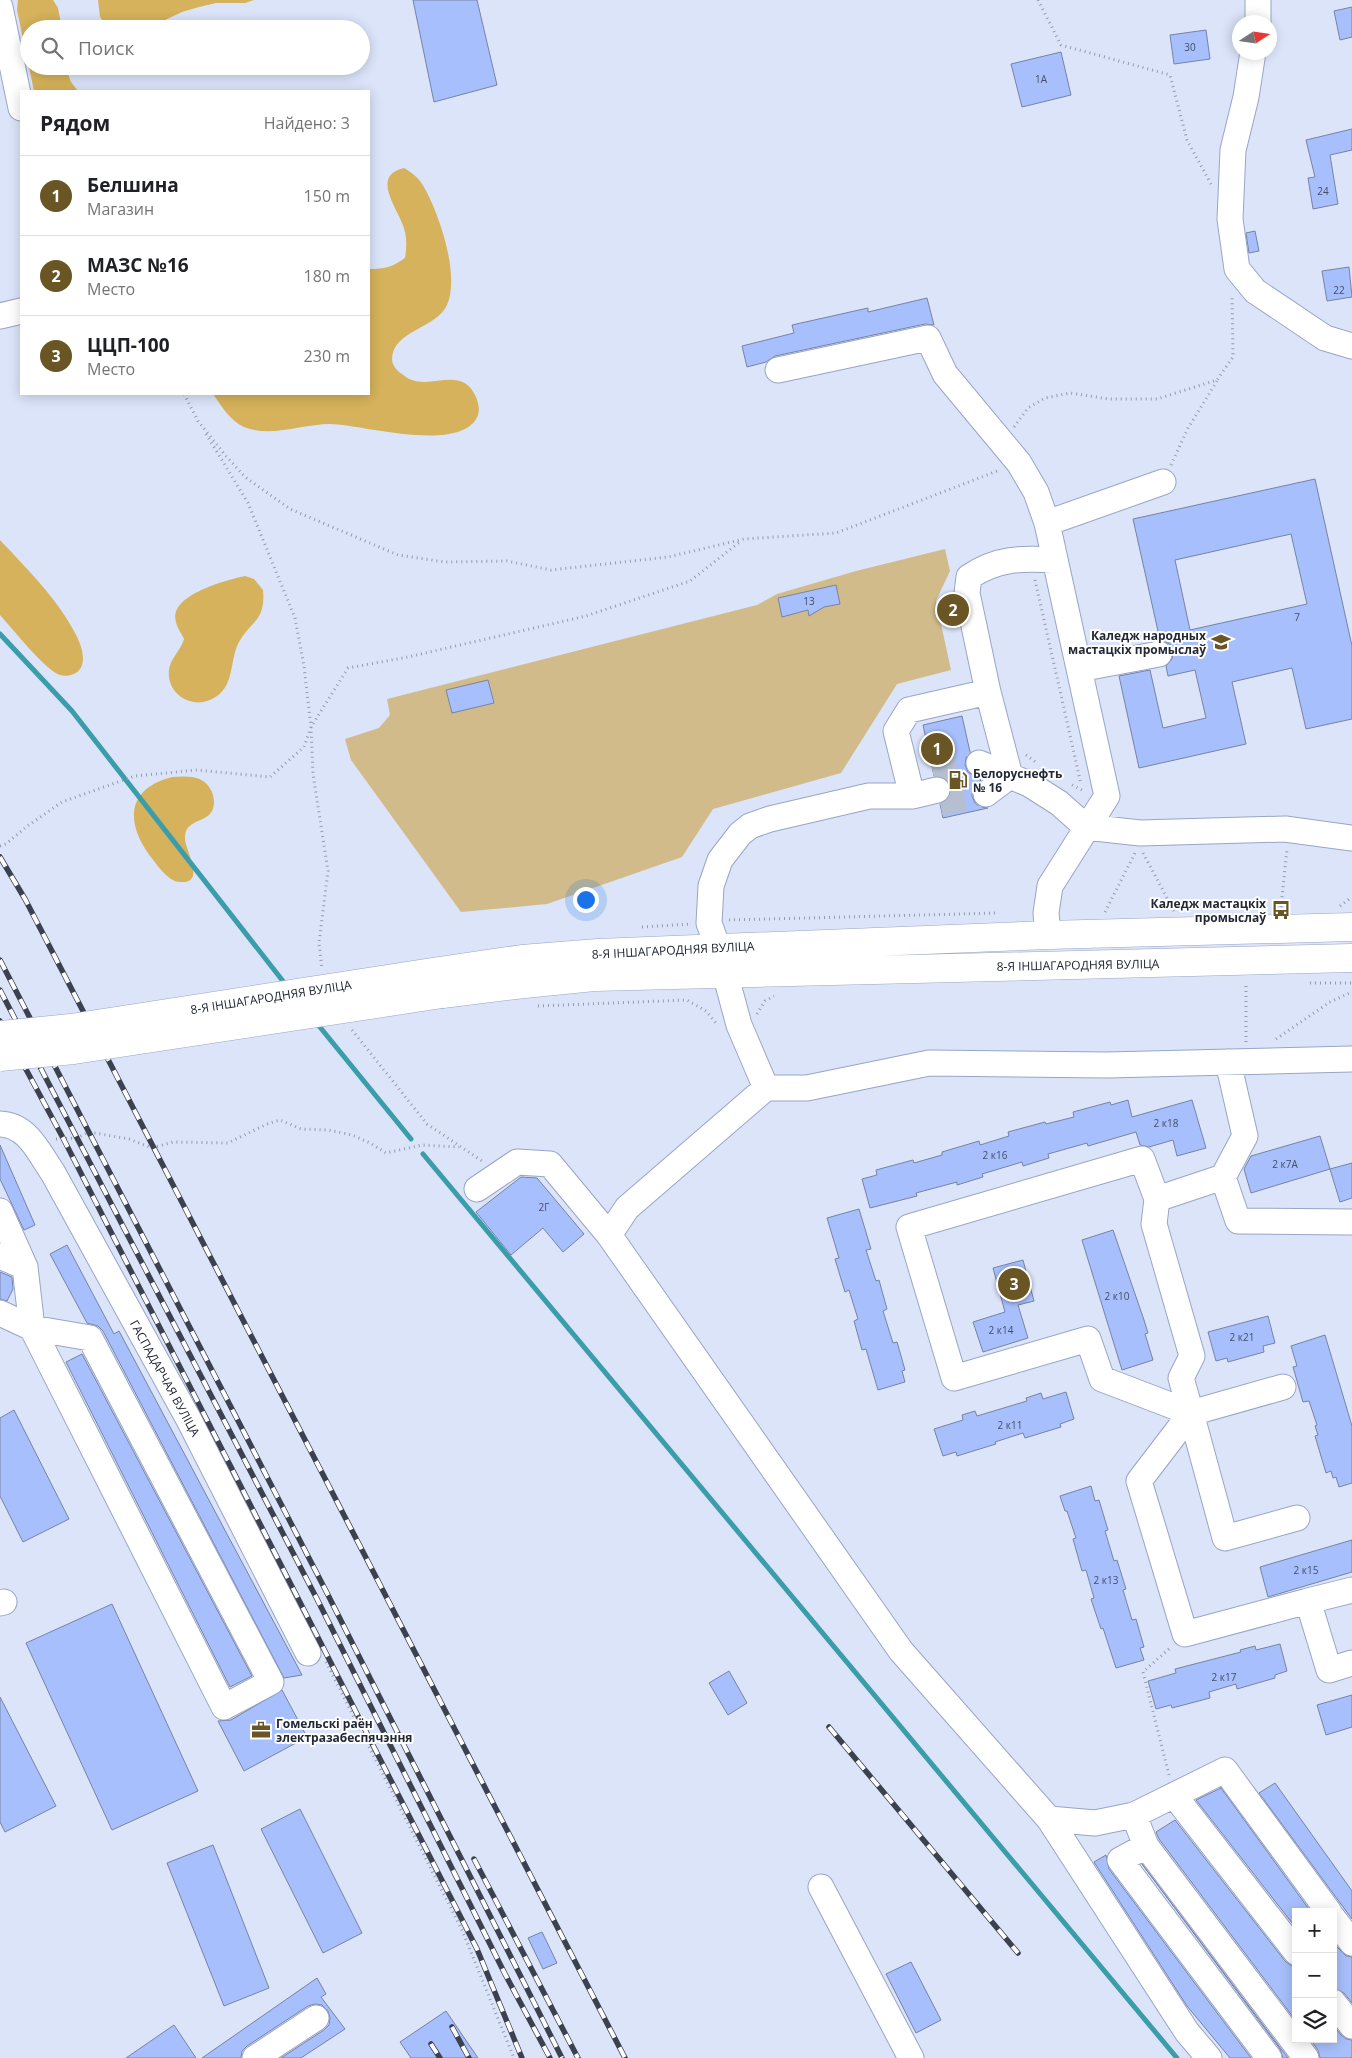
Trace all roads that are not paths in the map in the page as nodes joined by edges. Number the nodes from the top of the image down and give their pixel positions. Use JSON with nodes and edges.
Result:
{"nodes":[{"id":1,"x":1258,"y":0,"type":"edge"},
{"id":2,"x":0,"y":6,"type":"edge"},
{"id":3,"x":1258,"y":15,"type":"edge"},
{"id":4,"x":1252,"y":60,"type":"edge"},
{"id":5,"x":20,"y":103,"type":"edge"},
{"id":6,"x":20,"y":311,"type":"edge"},
{"id":7,"x":0,"y":316,"type":"edge"},
{"id":8,"x":1352,"y":346,"type":"edge"},
{"id":9,"x":778,"y":370,"type":"dead end"},
{"id":10,"x":1163,"y":482,"type":"road end"},
{"id":11,"x":1047,"y":523,"type":"junction"},
{"id":12,"x":1054,"y":560,"type":"junction"},
{"id":13,"x":1159,"y":654,"type":"dead end"},
{"id":14,"x":1079,"y":669,"type":"junction"},
{"id":15,"x":988,"y":692,"type":"junction"},
{"id":16,"x":1010,"y":776,"type":"junction"},
{"id":17,"x":982,"y":779,"type":"tunnel mouth"},
{"id":18,"x":936,"y":789,"type":"tunnel mouth"},
{"id":19,"x":912,"y":796,"type":"junction"},
{"id":20,"x":1086,"y":827,"type":"junction"},
{"id":21,"x":1352,"y":838,"type":"edge"},
{"id":22,"x":1344,"y":918,"type":"edge"},
{"id":23,"x":1048,"y":935,"type":"junction"},
{"id":24,"x":718,"y":948,"type":"junction"},
{"id":25,"x":1352,"y":958,"type":"edge"},
{"id":26,"x":1049,"y":965,"type":"junction"},
{"id":27,"x":725,"y":974,"type":"junction"},
{"id":28,"x":441,"y":983,"type":"junction"},
{"id":29,"x":0,"y":1035,"type":"edge"},
{"id":30,"x":0,"y":1057,"type":"edge"},
{"id":31,"x":1352,"y":1059,"type":"edge"},
{"id":32,"x":1237,"y":1062,"type":"junction"},
{"id":33,"x":766,"y":1088,"type":"junction"},
{"id":34,"x":0,"y":1124,"type":"edge"},
{"id":35,"x":1223,"y":1177,"type":"junction"},
{"id":36,"x":477,"y":1189,"type":"dead end"},
{"id":37,"x":1157,"y":1199,"type":"junction"},
{"id":38,"x":0,"y":1210,"type":"edge"},
{"id":39,"x":1352,"y":1222,"type":"edge"},
{"id":40,"x":609,"y":1235,"type":"junction"},
{"id":41,"x":0,"y":1256,"type":"edge"},
{"id":42,"x":25,"y":1267,"type":"junction"},
{"id":43,"x":0,"y":1313,"type":"edge"},
{"id":44,"x":32,"y":1328,"type":"junction"},
{"id":45,"x":1283,"y":1387,"type":"dead end"},
{"id":46,"x":1191,"y":1413,"type":"junction"},
{"id":47,"x":1296,"y":1518,"type":"dead end"},
{"id":48,"x":1352,"y":1590,"type":"edge"},
{"id":49,"x":1308,"y":1601,"type":"junction"},
{"id":50,"x":308,"y":1652,"type":"road end"},
{"id":51,"x":1352,"y":1663,"type":"edge"},
{"id":52,"x":1174,"y":1795,"type":"junction"},
{"id":53,"x":1134,"y":1815,"type":"junction"},
{"id":54,"x":1048,"y":1819,"type":"junction"},
{"id":55,"x":1146,"y":1846,"type":"junction"},
{"id":56,"x":821,"y":1887,"type":"dead end"},
{"id":57,"x":1324,"y":1908,"type":"edge"},
{"id":58,"x":1292,"y":1947,"type":"edge"},
{"id":59,"x":1337,"y":2007,"type":"edge"},
{"id":60,"x":316,"y":2018,"type":"dead end"},
{"id":61,"x":1352,"y":2026,"type":"edge"},
{"id":62,"x":255,"y":2058,"type":"edge"},
{"id":63,"x":911,"y":2058,"type":"edge"},
{"id":64,"x":1210,"y":2058,"type":"edge"},
{"id":65,"x":1269,"y":2058,"type":"edge"},
{"id":66,"x":1306,"y":2058,"type":"edge"}],
"edges":[{"from":1,"to":3,"type":"street"},
{"from":2,"to":5,"type":"street"},
{"from":4,"to":8,"type":"street"},
{"from":6,"to":7,"type":"street"},
{"from":9,"to":11,"type":"street"},
{"from":10,"to":11,"type":"street"},
{"from":11,"to":12,"type":"street"},
{"from":12,"to":14,"type":"street"},
{"from":12,"to":15,"type":"street"},
{"from":13,"to":14,"type":"street"},
{"from":14,"to":20,"type":"street"},
{"from":15,"to":16,"type":"street"},
{"from":15,"to":19,"type":"street"},
{"from":16,"to":17,"type":"street"},
{"from":16,"to":20,"type":"street"},
{"from":18,"to":19,"type":"street"},
{"from":19,"to":24,"type":"street"},
{"from":20,"to":21,"type":"street"},
{"from":20,"to":23,"type":"street"},
{"from":22,"to":23,"type":"main road","name":"8-Я ІНШАГАРОДНЯЯ ВУЛІЦА"},
{"from":23,"to":24,"type":"main road","name":"8-Я ІНШАГАРОДНЯЯ ВУЛІЦА"},
{"from":23,"to":26,"type":"main road"},
{"from":24,"to":27,"type":"main road"},
{"from":24,"to":28,"type":"main road","name":"8-Я ІНШАГАРОДНЯЯ ВУЛІЦА"},
{"from":25,"to":26,"type":"main road","name":"8-Я ІНШАГАРОДНЯЯ ВУЛІЦА"},
{"from":26,"to":27,"type":"main road","name":"8-Я ІНШАГАРОДНЯЯ ВУЛІЦА"},
{"from":27,"to":28,"type":"main road","name":"8-Я ІНШАГАРОДНЯЯ ВУЛІЦА"},
{"from":27,"to":33,"type":"street"},
{"from":28,"to":29,"type":"main road","name":"8-Я ІНШАГАРОДНЯЯ ВУЛІЦА","bridge":true},
{"from":28,"to":30,"type":"main road","name":"8-Я ІНШАГАРОДНЯЯ ВУЛІЦА","bridge":true},
{"from":31,"to":32,"type":"street"},
{"from":32,"to":33,"type":"street"},
{"from":32,"to":35,"type":"street"},
{"from":33,"to":40,"type":"street"},
{"from":34,"to":50,"type":"street","name":"ГАСПАДАРЧАЯ ВУЛІЦА"},
{"from":35,"to":37,"type":"street"},
{"from":35,"to":39,"type":"street"},
{"from":36,"to":40,"type":"street"},
{"from":37,"to":46,"type":"street"},
{"from":37,"to":46,"type":"street"},
{"from":38,"to":42,"type":"street"},
{"from":40,"to":54,"type":"street"},
{"from":41,"to":42,"type":"street"},
{"from":42,"to":44,"type":"street"},
{"from":43,"to":44,"type":"street"},
{"from":44,"to":44,"type":"street"},
{"from":45,"to":46,"type":"street"},
{"from":46,"to":47,"type":"street"},
{"from":46,"to":49,"type":"street"},
{"from":48,"to":49,"type":"street"},
{"from":49,"to":51,"type":"street"},
{"from":52,"to":53,"type":"street"},
{"from":52,"to":57,"type":"street"},
{"from":52,"to":58,"type":"street"},
{"from":53,"to":54,"type":"street"},
{"from":53,"to":55,"type":"street"},
{"from":54,"to":64,"type":"street"},
{"from":55,"to":65,"type":"street"},
{"from":55,"to":66,"type":"street"},
{"from":56,"to":63,"type":"street"},
{"from":59,"to":61,"type":"street"},
{"from":60,"to":62,"type":"street"}]}
